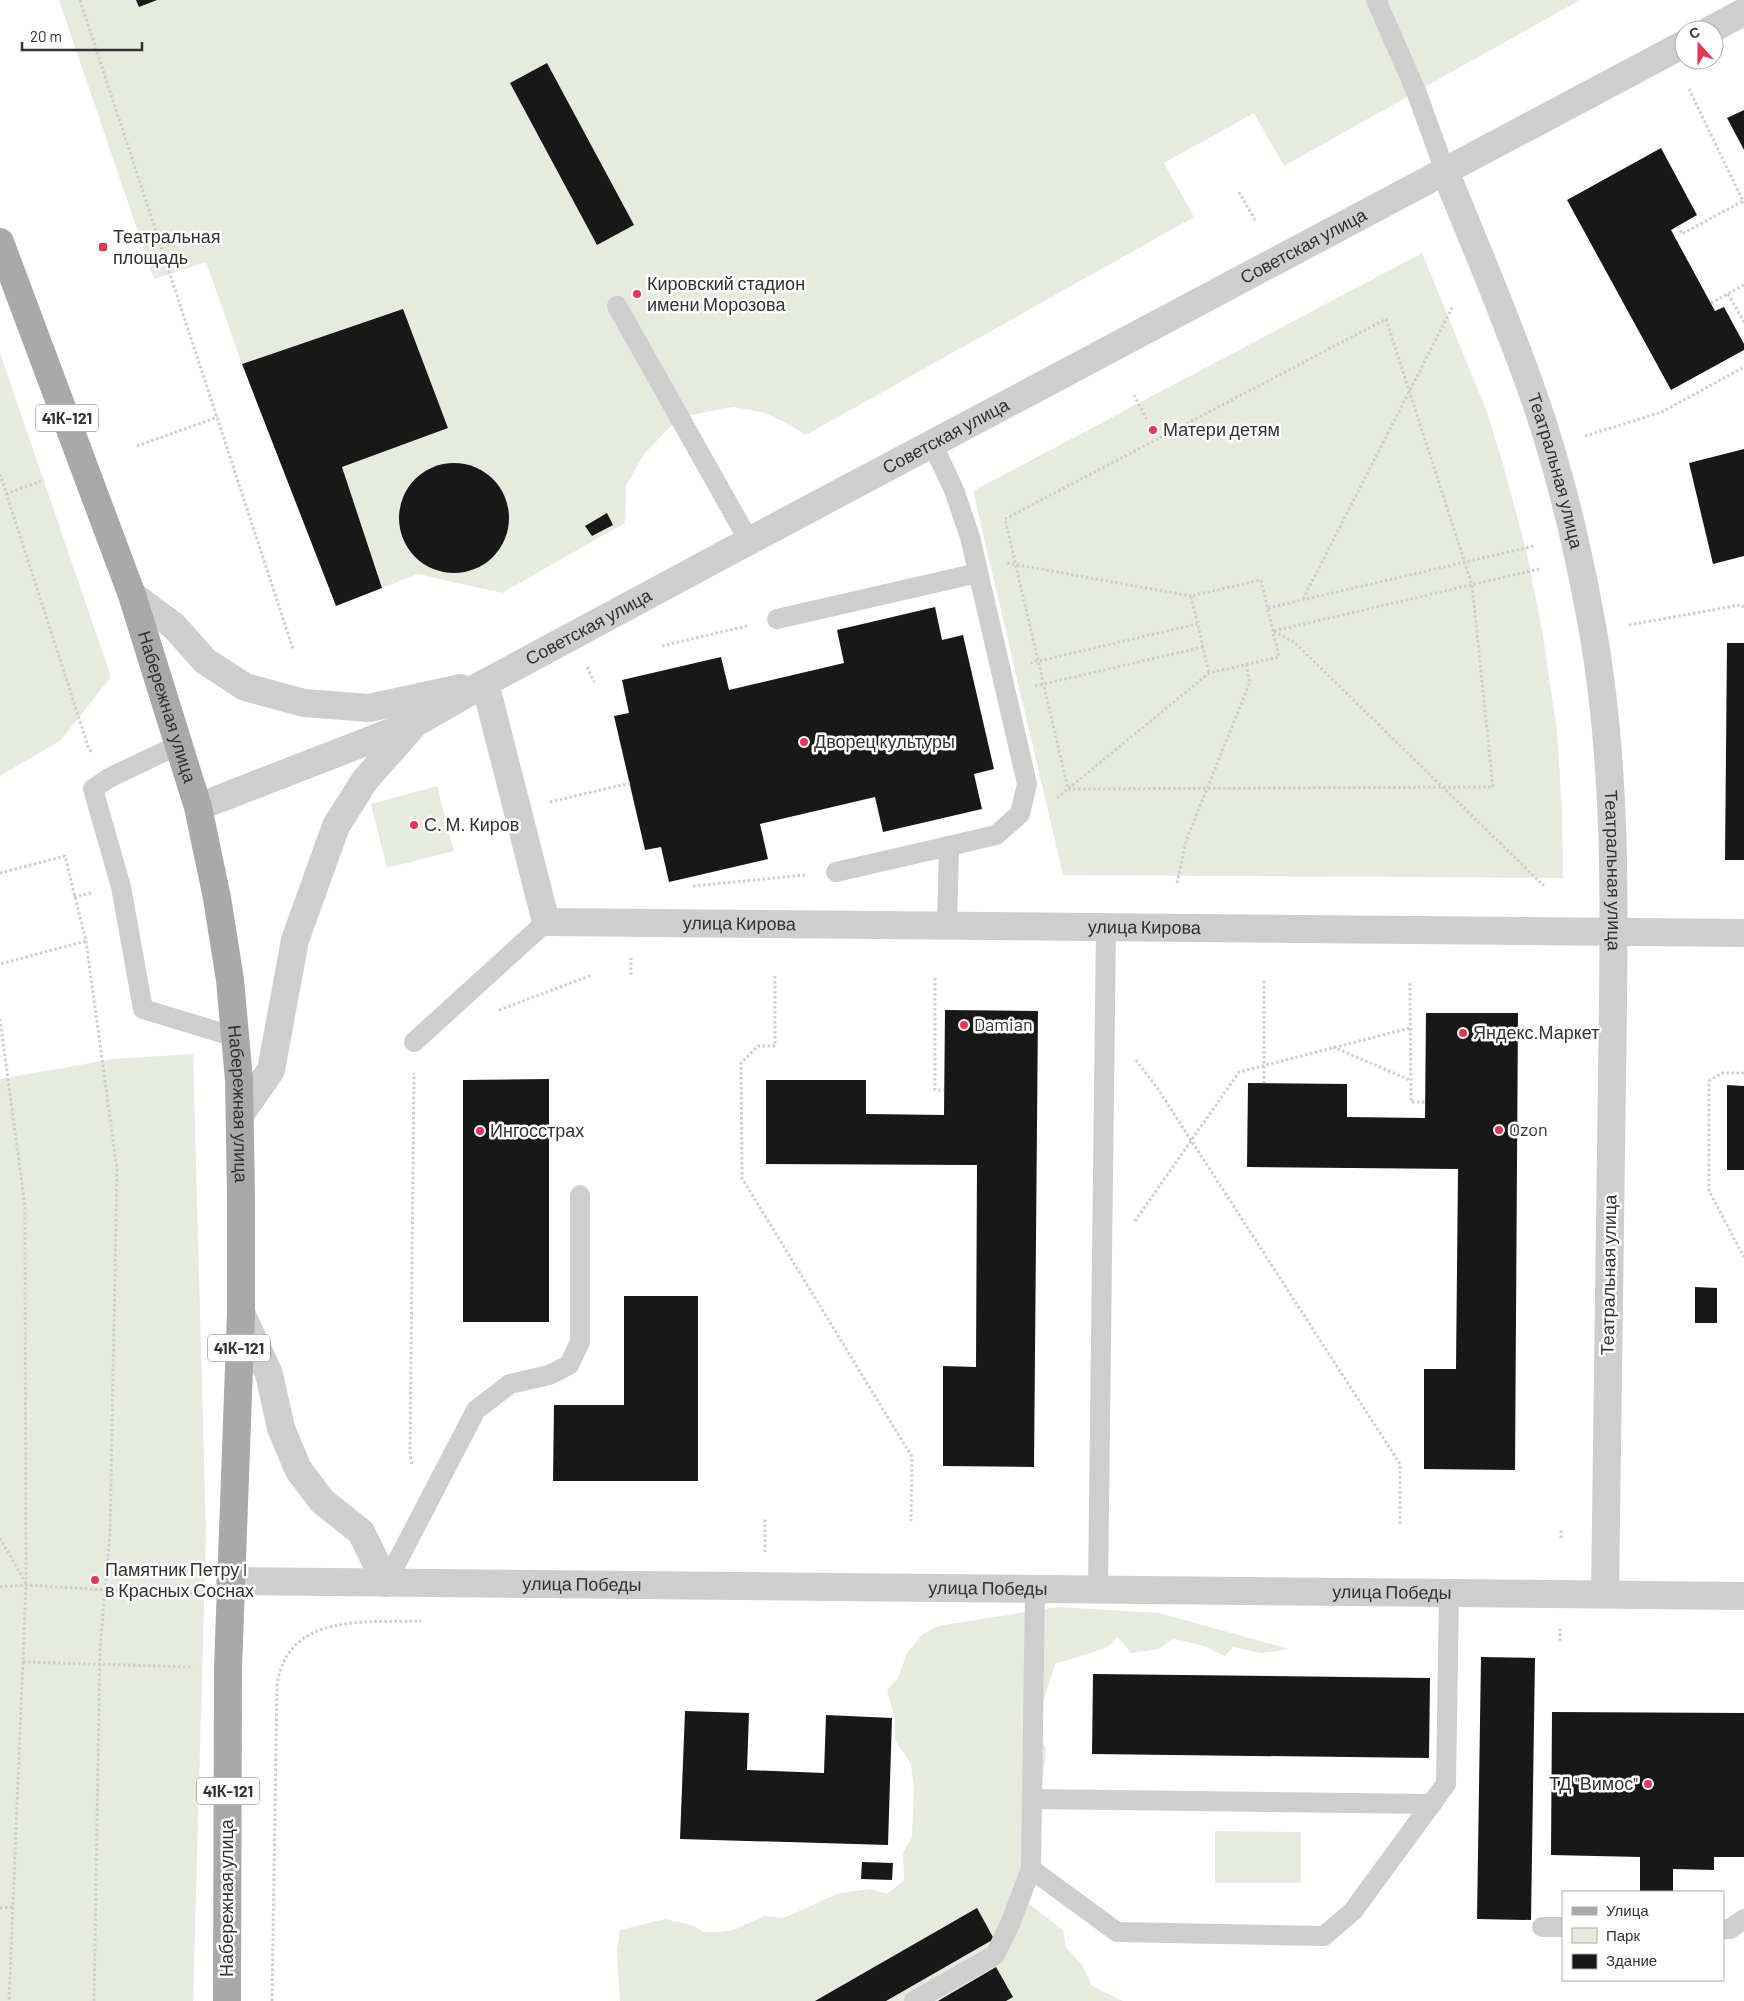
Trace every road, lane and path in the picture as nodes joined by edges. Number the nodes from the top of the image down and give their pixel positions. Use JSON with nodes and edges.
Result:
{"nodes":[{"id":1,"x":80,"y":0,"type":"edge"},
{"id":2,"x":1381,"y":2,"type":"edge"},
{"id":3,"x":1744,"y":12,"type":"edge"},
{"id":4,"x":1724,"y":23,"type":"edge"},
{"id":5,"x":1674,"y":49,"type":"edge"},
{"id":6,"x":1689,"y":88,"type":"dead end"},
{"id":7,"x":1445,"y":171,"type":"junction"},
{"id":8,"x":1239,"y":192,"type":"dead end"},
{"id":9,"x":1743,"y":202,"type":"edge"},
{"id":10,"x":1255,"y":220,"type":"dead end"},
{"id":11,"x":1678,"y":226,"type":"dead end"},
{"id":12,"x":0,"y":242,"type":"edge"},
{"id":13,"x":1744,"y":285,"type":"edge"},
{"id":14,"x":1728,"y":294,"type":"junction"},
{"id":15,"x":1711,"y":303,"type":"dead end"},
{"id":16,"x":618,"y":306,"type":"dead end"},
{"id":17,"x":1453,"y":306,"type":"dead end"},
{"id":18,"x":1744,"y":322,"type":"edge"},
{"id":19,"x":1744,"y":367,"type":"edge"},
{"id":20,"x":1410,"y":392,"type":"junction"},
{"id":21,"x":1134,"y":395,"type":"dead end"},
{"id":22,"x":218,"y":418,"type":"junction"},
{"id":23,"x":1148,"y":420,"type":"dead end"},
{"id":24,"x":1585,"y":436,"type":"dead end"},
{"id":25,"x":932,"y":443,"type":"junction"},
{"id":26,"x":137,"y":446,"type":"dead end"},
{"id":27,"x":0,"y":474,"type":"edge"},
{"id":28,"x":44,"y":480,"type":"dead end"},
{"id":29,"x":2,"y":485,"type":"edge"},
{"id":30,"x":6,"y":494,"type":"junction"},
{"id":31,"x":749,"y":540,"type":"junction"},
{"id":32,"x":1534,"y":546,"type":"dead end"},
{"id":33,"x":1465,"y":562,"type":"junction"},
{"id":34,"x":1016,"y":564,"type":"junction"},
{"id":35,"x":976,"y":565,"type":"junction"},
{"id":36,"x":1539,"y":569,"type":"dead end"},
{"id":37,"x":1472,"y":585,"type":"junction"},
{"id":38,"x":132,"y":594,"type":"junction"},
{"id":39,"x":1191,"y":596,"type":"junction"},
{"id":40,"x":1303,"y":599,"type":"junction"},
{"id":41,"x":1744,"y":606,"type":"edge"},
{"id":42,"x":1268,"y":608,"type":"junction"},
{"id":43,"x":777,"y":619,"type":"joint"},
{"id":44,"x":1198,"y":624,"type":"junction"},
{"id":45,"x":1629,"y":625,"type":"dead end"},
{"id":46,"x":1274,"y":631,"type":"junction"},
{"id":47,"x":662,"y":646,"type":"dead end"},
{"id":48,"x":1203,"y":647,"type":"junction"},
{"id":49,"x":293,"y":649,"type":"dead end"},
{"id":50,"x":1038,"y":661,"type":"junction"},
{"id":51,"x":1246,"y":664,"type":"junction"},
{"id":52,"x":1000,"y":670,"type":"junction"},
{"id":53,"x":588,"y":671,"type":"dead end"},
{"id":54,"x":1209,"y":673,"type":"junction"},
{"id":55,"x":594,"y":682,"type":"dead end"},
{"id":56,"x":485,"y":683,"type":"junction"},
{"id":57,"x":1044,"y":684,"type":"junction"},
{"id":58,"x":1006,"y":693,"type":"junction"},
{"id":59,"x":417,"y":722,"type":"junction"},
{"id":60,"x":178,"y":745,"type":"junction"},
{"id":61,"x":109,"y":778,"type":"junction"},
{"id":62,"x":630,"y":783,"type":"dead end"},
{"id":63,"x":1443,"y":787,"type":"junction"},
{"id":64,"x":1068,"y":788,"type":"junction"},
{"id":65,"x":1208,"y":788,"type":"junction"},
{"id":66,"x":561,"y":799,"type":"dead end"},
{"id":67,"x":1054,"y":800,"type":"dead end"},
{"id":68,"x":198,"y":807,"type":"junction"},
{"id":69,"x":948,"y":846,"type":"junction"},
{"id":70,"x":836,"y":872,"type":"joint"},
{"id":71,"x":0,"y":873,"type":"edge"},
{"id":72,"x":1176,"y":883,"type":"dead end"},
{"id":73,"x":688,"y":886,"type":"dead end"},
{"id":74,"x":1544,"y":886,"type":"dead end"},
{"id":75,"x":546,"y":922,"type":"junction"},
{"id":76,"x":947,"y":925,"type":"junction"},
{"id":77,"x":1106,"y":926,"type":"junction"},
{"id":78,"x":1614,"y":932,"type":"junction"},
{"id":79,"x":1744,"y":933,"type":"edge"},
{"id":80,"x":86,"y":941,"type":"junction"},
{"id":81,"x":0,"y":964,"type":"edge"},
{"id":82,"x":592,"y":975,"type":"dead end"},
{"id":83,"x":776,"y":976,"type":"dead end"},
{"id":84,"x":935,"y":978,"type":"dead end"},
{"id":85,"x":1264,"y":981,"type":"dead end"},
{"id":86,"x":1410,"y":983,"type":"dead end"},
{"id":87,"x":498,"y":1010,"type":"dead end"},
{"id":88,"x":1105,"y":1017,"type":"junction"},
{"id":89,"x":0,"y":1019,"type":"edge"},
{"id":90,"x":1410,"y":1028,"type":"junction"},
{"id":91,"x":235,"y":1037,"type":"junction"},
{"id":92,"x":414,"y":1042,"type":"joint"},
{"id":93,"x":1333,"y":1047,"type":"junction"},
{"id":94,"x":1265,"y":1066,"type":"junction"},
{"id":95,"x":1744,"y":1073,"type":"edge"},
{"id":96,"x":1410,"y":1080,"type":"junction"},
{"id":97,"x":1264,"y":1083,"type":"dead end"},
{"id":98,"x":944,"y":1090,"type":"dead end"},
{"id":99,"x":1425,"y":1102,"type":"dead end"},
{"id":100,"x":240,"y":1115,"type":"junction"},
{"id":101,"x":1191,"y":1141,"type":"junction"},
{"id":102,"x":580,"y":1195,"type":"dead end"},
{"id":103,"x":1744,"y":1257,"type":"edge"},
{"id":104,"x":1102,"y":1269,"type":"junction"},
{"id":105,"x":240,"y":1313,"type":"junction"},
{"id":106,"x":423,"y":1512,"type":"junction"},
{"id":107,"x":765,"y":1518,"type":"dead end"},
{"id":108,"x":911,"y":1520,"type":"dead end"},
{"id":109,"x":1400,"y":1526,"type":"dead end"},
{"id":110,"x":1561,"y":1528,"type":"dead end"},
{"id":111,"x":0,"y":1538,"type":"edge"},
{"id":112,"x":1561,"y":1538,"type":"dead end"},
{"id":113,"x":765,"y":1555,"type":"dead end"},
{"id":114,"x":386,"y":1583,"type":"junction"},
{"id":115,"x":26,"y":1585,"type":"junction"},
{"id":116,"x":0,"y":1586,"type":"edge"},
{"id":117,"x":230,"y":1588,"type":"junction"},
{"id":118,"x":1035,"y":1589,"type":"junction"},
{"id":119,"x":105,"y":1590,"type":"junction"},
{"id":120,"x":1098,"y":1590,"type":"junction"},
{"id":121,"x":1449,"y":1594,"type":"junction"},
{"id":122,"x":1605,"y":1594,"type":"junction"},
{"id":123,"x":1744,"y":1596,"type":"edge"},
{"id":124,"x":421,"y":1621,"type":"dead end"},
{"id":125,"x":23,"y":1662,"type":"junction"},
{"id":126,"x":100,"y":1664,"type":"junction"},
{"id":127,"x":198,"y":1667,"type":"dead end"},
{"id":128,"x":1032,"y":1799,"type":"junction"},
{"id":129,"x":1432,"y":1804,"type":"junction"},
{"id":130,"x":1031,"y":1869,"type":"junction"},
{"id":131,"x":0,"y":1908,"type":"edge"},
{"id":132,"x":13,"y":1908,"type":"junction"},
{"id":133,"x":1744,"y":1919,"type":"edge"},
{"id":134,"x":1542,"y":1927,"type":"dead end"},
{"id":135,"x":1562,"y":1927,"type":"edge"},
{"id":136,"x":1724,"y":1929,"type":"edge"},
{"id":137,"x":9,"y":2001,"type":"edge"},
{"id":138,"x":94,"y":2001,"type":"edge"},
{"id":139,"x":227,"y":2001,"type":"edge"},
{"id":140,"x":272,"y":2001,"type":"edge"},
{"id":141,"x":914,"y":2001,"type":"edge"}],
"edges":[{"from":1,"to":22,"type":"path"},
{"from":2,"to":7,"type":"lane"},
{"from":3,"to":4,"type":"street"},
{"from":5,"to":7,"type":"street","name":"Советская улица"},
{"from":6,"to":9,"type":"path"},
{"from":7,"to":25,"type":"street","name":"Советская улица"},
{"from":7,"to":78,"type":"street","name":"Театральная улица"},
{"from":8,"to":10,"type":"path"},
{"from":9,"to":11,"type":"path"},
{"from":12,"to":38,"type":"main road","name":"Набережная улица","number":"41К-121"},
{"from":13,"to":14,"type":"path"},
{"from":14,"to":15,"type":"path"},
{"from":14,"to":18,"type":"path"},
{"from":16,"to":31,"type":"lane"},
{"from":17,"to":20,"type":"path"},
{"from":19,"to":24,"type":"path"},
{"from":20,"to":33,"type":"path"},
{"from":20,"to":34,"type":"path"},
{"from":20,"to":40,"type":"path"},
{"from":21,"to":23,"type":"path"},
{"from":22,"to":26,"type":"path"},
{"from":22,"to":49,"type":"path"},
{"from":25,"to":31,"type":"street","name":"Советская улица"},
{"from":25,"to":35,"type":"lane"},
{"from":27,"to":29,"type":"path"},
{"from":28,"to":30,"type":"path"},
{"from":29,"to":30,"type":"path"},
{"from":30,"to":61,"type":"path"},
{"from":31,"to":56,"type":"street","name":"Советская улица"},
{"from":32,"to":33,"type":"path"},
{"from":33,"to":37,"type":"path"},
{"from":33,"to":40,"type":"path"},
{"from":34,"to":35,"type":"path"},
{"from":34,"to":39,"type":"path"},
{"from":34,"to":50,"type":"path"},
{"from":35,"to":43,"type":"lane"},
{"from":35,"to":52,"type":"lane"},
{"from":36,"to":37,"type":"path"},
{"from":37,"to":46,"type":"path"},
{"from":37,"to":63,"type":"path"},
{"from":38,"to":56,"type":"street"},
{"from":38,"to":60,"type":"main road","name":"Набережная улица","number":"41К-121"},
{"from":39,"to":42,"type":"path"},
{"from":39,"to":44,"type":"path"},
{"from":40,"to":42,"type":"path"},
{"from":41,"to":45,"type":"path"},
{"from":42,"to":46,"type":"path"},
{"from":43,"to":47,"type":"path"},
{"from":44,"to":48,"type":"path"},
{"from":44,"to":50,"type":"path"},
{"from":46,"to":51,"type":"path"},
{"from":46,"to":63,"type":"path"},
{"from":48,"to":54,"type":"path"},
{"from":48,"to":57,"type":"path"},
{"from":50,"to":52,"type":"path"},
{"from":50,"to":57,"type":"path"},
{"from":51,"to":54,"type":"path"},
{"from":51,"to":65,"type":"path"},
{"from":52,"to":58,"type":"lane"},
{"from":53,"to":55,"type":"path"},
{"from":54,"to":64,"type":"path"},
{"from":56,"to":59,"type":"street","name":"Советская улица"},
{"from":56,"to":75,"type":"street"},
{"from":57,"to":58,"type":"path"},
{"from":57,"to":64,"type":"path"},
{"from":58,"to":69,"type":"lane"},
{"from":59,"to":68,"type":"street","name":"Советская улица"},
{"from":59,"to":100,"type":"street"},
{"from":60,"to":61,"type":"lane"},
{"from":60,"to":68,"type":"main road","name":"Набережная улица","number":"41К-121"},
{"from":61,"to":91,"type":"lane"},
{"from":62,"to":66,"type":"path"},
{"from":63,"to":65,"type":"path"},
{"from":63,"to":74,"type":"path"},
{"from":64,"to":65,"type":"path"},
{"from":64,"to":67,"type":"path"},
{"from":65,"to":72,"type":"path"},
{"from":68,"to":91,"type":"main road","name":"Набережная улица","number":"41К-121"},
{"from":69,"to":70,"type":"lane"},
{"from":69,"to":76,"type":"lane"},
{"from":70,"to":73,"type":"path"},
{"from":71,"to":80,"type":"path"},
{"from":75,"to":76,"type":"street","name":"улица Кирова"},
{"from":75,"to":92,"type":"lane"},
{"from":76,"to":77,"type":"street","name":"улица Кирова"},
{"from":77,"to":78,"type":"street","name":"улица Кирова"},
{"from":77,"to":88,"type":"lane"},
{"from":78,"to":79,"type":"street","name":"улица Кирова"},
{"from":78,"to":122,"type":"street","name":"Театральная улица"},
{"from":80,"to":81,"type":"path"},
{"from":80,"to":119,"type":"path"},
{"from":82,"to":87,"type":"path"},
{"from":83,"to":108,"type":"path"},
{"from":84,"to":98,"type":"path"},
{"from":85,"to":94,"type":"path"},
{"from":86,"to":90,"type":"path"},
{"from":88,"to":101,"type":"path"},
{"from":88,"to":104,"type":"lane"},
{"from":89,"to":115,"type":"path"},
{"from":90,"to":93,"type":"path"},
{"from":90,"to":96,"type":"path"},
{"from":91,"to":100,"type":"main road","name":"Набережная улица","number":"41К-121"},
{"from":92,"to":106,"type":"path"},
{"from":93,"to":94,"type":"path"},
{"from":93,"to":96,"type":"path"},
{"from":94,"to":97,"type":"path"},
{"from":94,"to":101,"type":"path"},
{"from":95,"to":103,"type":"path"},
{"from":96,"to":99,"type":"path"},
{"from":100,"to":105,"type":"main road","name":"Набережная улица","number":"41К-121"},
{"from":101,"to":104,"type":"path"},
{"from":101,"to":109,"type":"path"},
{"from":102,"to":106,"type":"lane"},
{"from":104,"to":120,"type":"lane"},
{"from":105,"to":114,"type":"street"},
{"from":105,"to":117,"type":"main road","name":"Набережная улица","number":"41К-121"},
{"from":106,"to":114,"type":"lane"},
{"from":107,"to":113,"type":"path"},
{"from":110,"to":112,"type":"path"},
{"from":111,"to":115,"type":"path"},
{"from":114,"to":117,"type":"street","name":"улица Победы"},
{"from":114,"to":118,"type":"street","name":"улица Победы"},
{"from":115,"to":116,"type":"path"},
{"from":115,"to":119,"type":"path"},
{"from":115,"to":125,"type":"path"},
{"from":117,"to":119,"type":"path"},
{"from":117,"to":139,"type":"main road","name":"Набережная улица","number":"41К-121"},
{"from":118,"to":120,"type":"street","name":"улица Победы"},
{"from":118,"to":128,"type":"lane"},
{"from":119,"to":126,"type":"path"},
{"from":120,"to":121,"type":"street","name":"улица Победы"},
{"from":121,"to":122,"type":"street","name":"улица Победы"},
{"from":121,"to":129,"type":"lane"},
{"from":122,"to":123,"type":"street","name":"улица Победы"},
{"from":124,"to":140,"type":"path"},
{"from":125,"to":126,"type":"path"},
{"from":125,"to":132,"type":"path"},
{"from":126,"to":127,"type":"path"},
{"from":126,"to":138,"type":"path"},
{"from":128,"to":129,"type":"lane"},
{"from":128,"to":130,"type":"lane"},
{"from":129,"to":130,"type":"lane"},
{"from":130,"to":141,"type":"lane"},
{"from":131,"to":132,"type":"path"},
{"from":132,"to":137,"type":"path"},
{"from":133,"to":136,"type":"lane"},
{"from":134,"to":135,"type":"lane"}]}
